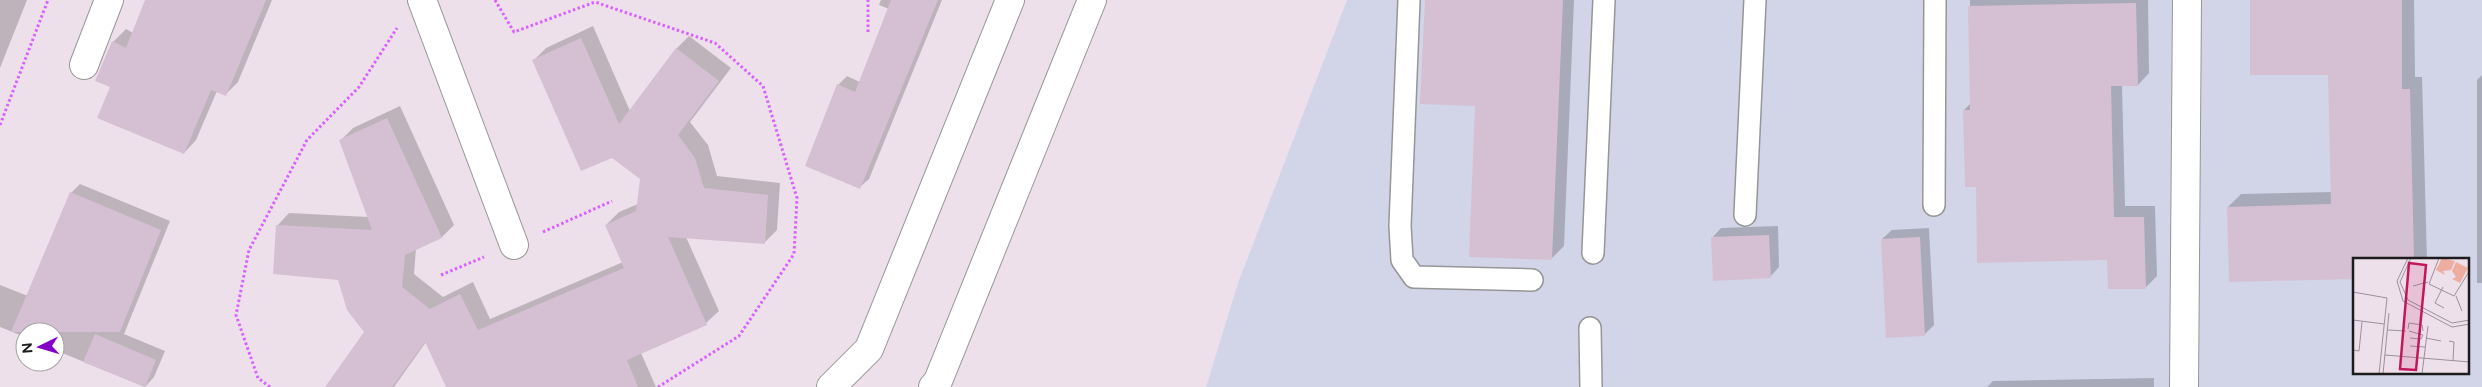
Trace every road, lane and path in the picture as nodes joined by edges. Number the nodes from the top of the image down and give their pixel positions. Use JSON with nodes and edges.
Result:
{"nodes":[{"id":1,"x":48,"y":0,"type":"edge"},
{"id":2,"x":109,"y":0,"type":"edge"},
{"id":3,"x":422,"y":0,"type":"edge"},
{"id":4,"x":495,"y":0,"type":"edge"},
{"id":5,"x":868,"y":0,"type":"edge"},
{"id":6,"x":1010,"y":0,"type":"edge"},
{"id":7,"x":1092,"y":0,"type":"edge"},
{"id":8,"x":1409,"y":0,"type":"edge"},
{"id":9,"x":1604,"y":0,"type":"edge"},
{"id":10,"x":1755,"y":0,"type":"edge"},
{"id":11,"x":1935,"y":0,"type":"edge"},
{"id":12,"x":2187,"y":0,"type":"edge"},
{"id":13,"x":400,"y":24,"type":"dead end"},
{"id":14,"x":868,"y":32,"type":"dead end"},
{"id":15,"x":84,"y":65,"type":"dead end"},
{"id":16,"x":0,"y":125,"type":"edge"},
{"id":17,"x":1934,"y":205,"type":"dead end"},
{"id":18,"x":1745,"y":215,"type":"dead end"},
{"id":19,"x":514,"y":245,"type":"dead end"},
{"id":20,"x":1593,"y":253,"type":"dead end"},
{"id":21,"x":1532,"y":280,"type":"dead end"},
{"id":22,"x":1590,"y":328,"type":"dead end"},
{"id":23,"x":270,"y":387,"type":"edge"},
{"id":24,"x":658,"y":387,"type":"edge"},
{"id":25,"x":831,"y":387,"type":"edge"},
{"id":26,"x":933,"y":387,"type":"edge"},
{"id":27,"x":1591,"y":387,"type":"edge"},
{"id":28,"x":2184,"y":387,"type":"edge"}],
"edges":[{"from":1,"to":16,"type":"path"},
{"from":2,"to":15,"type":"street"},
{"from":3,"to":19,"type":"street"},
{"from":4,"to":24,"type":"path"},
{"from":5,"to":14,"type":"path"},
{"from":6,"to":25,"type":"street"},
{"from":7,"to":26,"type":"street"},
{"from":8,"to":21,"type":"lane"},
{"from":9,"to":20,"type":"lane"},
{"from":10,"to":18,"type":"lane"},
{"from":11,"to":17,"type":"lane"},
{"from":12,"to":28,"type":"street"},
{"from":13,"to":23,"type":"path"},
{"from":22,"to":27,"type":"lane"}]}
